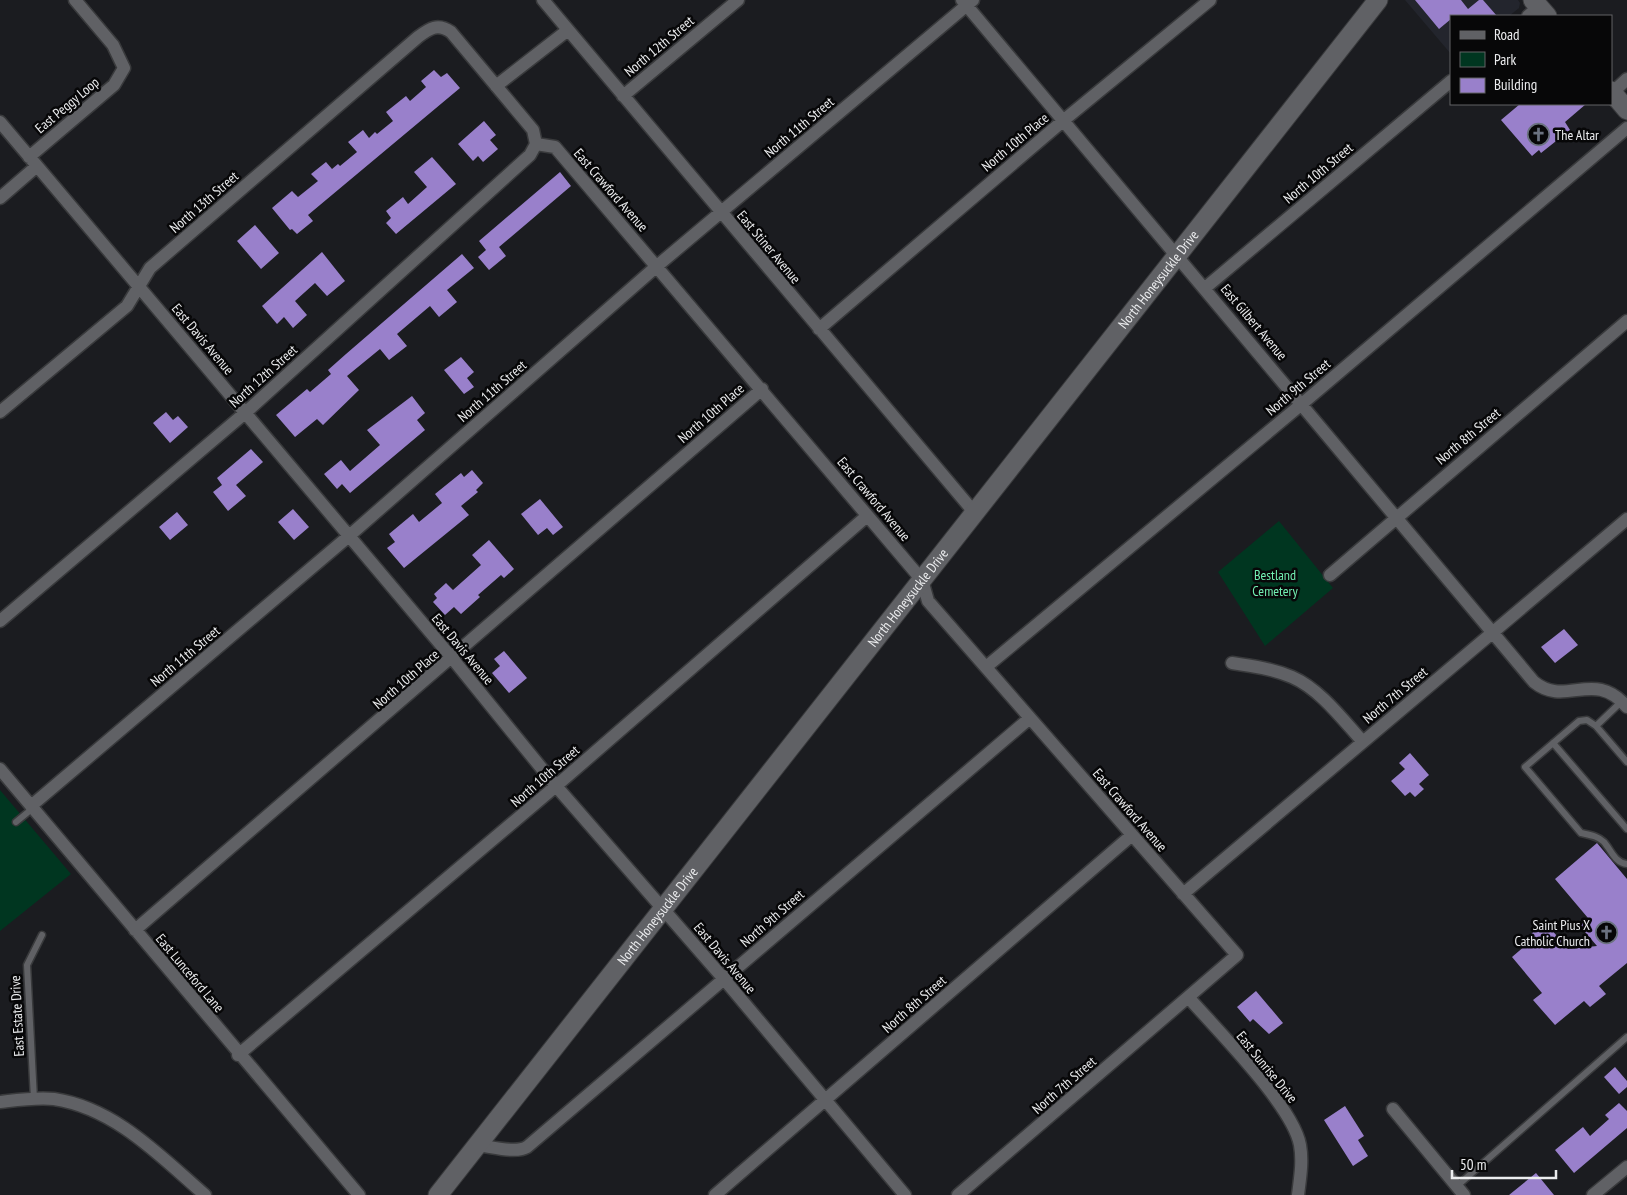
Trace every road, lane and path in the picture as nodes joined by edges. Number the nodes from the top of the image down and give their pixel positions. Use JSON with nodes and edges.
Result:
{"nodes":[{"id":1,"x":75,"y":0,"type":"edge"},
{"id":2,"x":543,"y":0,"type":"edge"},
{"id":3,"x":738,"y":0,"type":"edge"},
{"id":4,"x":1210,"y":0,"type":"edge"},
{"id":5,"x":1378,"y":0,"type":"edge"},
{"id":6,"x":967,"y":2,"type":"edge"},
{"id":7,"x":568,"y":30,"type":"junction"},
{"id":8,"x":1627,"y":79,"type":"edge"},
{"id":9,"x":1450,"y":82,"type":"edge"},
{"id":10,"x":496,"y":86,"type":"junction"},
{"id":11,"x":1612,"y":91,"type":"edge"},
{"id":12,"x":1612,"y":93,"type":"edge"},
{"id":13,"x":623,"y":96,"type":"junction"},
{"id":14,"x":1627,"y":110,"type":"edge"},
{"id":15,"x":1064,"y":120,"type":"junction"},
{"id":16,"x":0,"y":122,"type":"edge"},
{"id":17,"x":1627,"y":128,"type":"edge"},
{"id":18,"x":536,"y":144,"type":"junction"},
{"id":19,"x":33,"y":161,"type":"junction"},
{"id":20,"x":0,"y":198,"type":"edge"},
{"id":21,"x":720,"y":212,"type":"junction"},
{"id":22,"x":1177,"y":255,"type":"junction"},
{"id":23,"x":657,"y":266,"type":"junction"},
{"id":24,"x":138,"y":287,"type":"junction"},
{"id":25,"x":1205,"y":288,"type":"junction"},
{"id":26,"x":1627,"y":321,"type":"edge"},
{"id":27,"x":819,"y":329,"type":"junction"},
{"id":28,"x":762,"y":389,"type":"junction"},
{"id":29,"x":1303,"y":403,"type":"junction"},
{"id":30,"x":0,"y":412,"type":"edge"},
{"id":31,"x":245,"y":413,"type":"junction"},
{"id":32,"x":974,"y":512,"type":"junction"},
{"id":33,"x":867,"y":516,"type":"junction"},
{"id":34,"x":1396,"y":517,"type":"junction"},
{"id":35,"x":1627,"y":519,"type":"edge"},
{"id":36,"x":349,"y":536,"type":"junction"},
{"id":37,"x":1330,"y":575,"type":"dead end"},
{"id":38,"x":922,"y":580,"type":"junction"},
{"id":39,"x":0,"y":621,"type":"edge"},
{"id":40,"x":1492,"y":633,"type":"junction"},
{"id":41,"x":452,"y":658,"type":"junction"},
{"id":42,"x":1232,"y":663,"type":"dead end"},
{"id":43,"x":986,"y":667,"type":"junction"},
{"id":44,"x":1624,"y":704,"type":"edge"},
{"id":45,"x":1030,"y":718,"type":"junction"},
{"id":46,"x":1596,"y":726,"type":"junction"},
{"id":47,"x":1363,"y":742,"type":"junction"},
{"id":48,"x":1553,"y":743,"type":"junction"},
{"id":49,"x":1627,"y":762,"type":"edge"},
{"id":50,"x":0,"y":769,"type":"edge"},
{"id":51,"x":556,"y":786,"type":"junction"},
{"id":52,"x":32,"y":807,"type":"junction"},
{"id":53,"x":16,"y":822,"type":"dead end"},
{"id":54,"x":1627,"y":829,"type":"edge"},
{"id":55,"x":1132,"y":835,"type":"junction"},
{"id":56,"x":1627,"y":864,"type":"edge"},
{"id":57,"x":1183,"y":894,"type":"junction"},
{"id":58,"x":663,"y":908,"type":"junction"},
{"id":59,"x":135,"y":930,"type":"junction"},
{"id":60,"x":42,"y":935,"type":"dead end"},
{"id":61,"x":724,"y":979,"type":"junction"},
{"id":62,"x":1189,"y":998,"type":"junction"},
{"id":63,"x":1627,"y":1037,"type":"edge"},
{"id":64,"x":238,"y":1054,"type":"junction"},
{"id":65,"x":34,"y":1099,"type":"junction"},
{"id":66,"x":825,"y":1100,"type":"junction"},
{"id":67,"x":0,"y":1102,"type":"edge"},
{"id":68,"x":1393,"y":1109,"type":"dead end"},
{"id":69,"x":476,"y":1145,"type":"junction"},
{"id":70,"x":1627,"y":1167,"type":"edge"},
{"id":71,"x":1460,"y":1190,"type":"edge"},
{"id":72,"x":205,"y":1195,"type":"edge"},
{"id":73,"x":359,"y":1195,"type":"edge"},
{"id":74,"x":438,"y":1195,"type":"edge"},
{"id":75,"x":715,"y":1195,"type":"edge"},
{"id":76,"x":905,"y":1195,"type":"edge"},
{"id":77,"x":958,"y":1195,"type":"edge"},
{"id":78,"x":1298,"y":1195,"type":"edge"},
{"id":79,"x":1593,"y":1195,"type":"edge"}],
"edges":[{"from":1,"to":19,"type":"street","name":"East Peggy Loop"},
{"from":2,"to":7,"type":"street","name":"East Stiner Avenue"},
{"from":3,"to":13,"type":"street","name":"North 12th Street"},
{"from":4,"to":15,"type":"street","name":"North 10th Place"},
{"from":5,"to":22,"type":"street","name":"North Honeysuckle Drive"},
{"from":6,"to":15,"type":"street","name":"East Gilbert Avenue"},
{"from":6,"to":21,"type":"street","name":"North 11th Street"},
{"from":7,"to":10,"type":"street"},
{"from":7,"to":13,"type":"street","name":"East Stiner Avenue"},
{"from":8,"to":11,"type":"street"},
{"from":9,"to":25,"type":"street","name":"North 10th Street"},
{"from":10,"to":18,"type":"street"},
{"from":10,"to":24,"type":"street","name":"North 13th Street"},
{"from":12,"to":14,"type":"street"},
{"from":13,"to":21,"type":"street","name":"East Stiner Avenue"},
{"from":15,"to":22,"type":"street","name":"East Gilbert Avenue"},
{"from":15,"to":27,"type":"street","name":"North 10th Place"},
{"from":16,"to":19,"type":"street","name":"East Davis Avenue"},
{"from":17,"to":29,"type":"street","name":"North 9th Street"},
{"from":18,"to":23,"type":"street","name":"East Crawford Avenue"},
{"from":18,"to":31,"type":"street","name":"North 12th Street"},
{"from":19,"to":20,"type":"street"},
{"from":19,"to":24,"type":"street","name":"East Davis Avenue"},
{"from":21,"to":23,"type":"street","name":"North 11th Street"},
{"from":21,"to":27,"type":"street","name":"East Stiner Avenue"},
{"from":22,"to":25,"type":"street","name":"East Gilbert Avenue"},
{"from":22,"to":32,"type":"street","name":"North Honeysuckle Drive"},
{"from":23,"to":28,"type":"street","name":"East Crawford Avenue"},
{"from":23,"to":36,"type":"street","name":"North 11th Street"},
{"from":24,"to":30,"type":"street","name":"North 13th Street"},
{"from":24,"to":31,"type":"street","name":"East Davis Avenue"},
{"from":25,"to":29,"type":"street","name":"East Gilbert Avenue"},
{"from":26,"to":34,"type":"street","name":"North 8th Street"},
{"from":27,"to":32,"type":"street","name":"East Stiner Avenue"},
{"from":28,"to":33,"type":"street","name":"East Crawford Avenue"},
{"from":28,"to":41,"type":"street","name":"North 10th Place"},
{"from":29,"to":34,"type":"street","name":"East Gilbert Avenue"},
{"from":29,"to":43,"type":"street","name":"North 9th Street"},
{"from":31,"to":36,"type":"street","name":"East Davis Avenue"},
{"from":31,"to":39,"type":"street","name":"North 12th Street"},
{"from":32,"to":38,"type":"street","name":"North Honeysuckle Drive"},
{"from":33,"to":38,"type":"street","name":"East Crawford Avenue"},
{"from":33,"to":51,"type":"street","name":"North 10th Street"},
{"from":34,"to":37,"type":"street","name":"North 8th Street"},
{"from":34,"to":40,"type":"street","name":"East Gilbert Avenue"},
{"from":35,"to":40,"type":"street","name":"North 7th Street"},
{"from":36,"to":41,"type":"street","name":"East Davis Avenue"},
{"from":36,"to":52,"type":"street","name":"North 11th Street"},
{"from":38,"to":43,"type":"street","name":"East Crawford Avenue"},
{"from":38,"to":58,"type":"street","name":"North Honeysuckle Drive"},
{"from":40,"to":44,"type":"street","name":"East Gilbert Avenue"},
{"from":40,"to":47,"type":"street","name":"North 7th Street"},
{"from":41,"to":51,"type":"street","name":"East Davis Avenue"},
{"from":41,"to":59,"type":"street","name":"North 10th Place"},
{"from":42,"to":47,"type":"street"},
{"from":43,"to":45,"type":"street","name":"East Crawford Avenue"},
{"from":44,"to":46,"type":"lane"},
{"from":45,"to":55,"type":"street","name":"East Crawford Avenue"},
{"from":45,"to":61,"type":"street","name":"North 9th Street"},
{"from":46,"to":48,"type":"lane"},
{"from":46,"to":49,"type":"lane"},
{"from":47,"to":57,"type":"street","name":"North 7th Street"},
{"from":48,"to":54,"type":"lane"},
{"from":48,"to":56,"type":"lane"},
{"from":50,"to":52,"type":"street","name":"East Lunceford Lane"},
{"from":51,"to":58,"type":"street","name":"East Davis Avenue"},
{"from":51,"to":64,"type":"street","name":"North 10th Street"},
{"from":52,"to":53,"type":"lane"},
{"from":52,"to":59,"type":"street","name":"East Lunceford Lane"},
{"from":55,"to":57,"type":"street","name":"East Crawford Avenue"},
{"from":55,"to":66,"type":"street","name":"North 8th Street"},
{"from":57,"to":62,"type":"street","name":"East Crawford Avenue"},
{"from":58,"to":61,"type":"street","name":"East Davis Avenue"},
{"from":58,"to":69,"type":"street","name":"North Honeysuckle Drive"},
{"from":59,"to":64,"type":"street","name":"East Lunceford Lane"},
{"from":60,"to":65,"type":"lane","name":"East Estate Drive"},
{"from":61,"to":66,"type":"street","name":"East Davis Avenue"},
{"from":61,"to":69,"type":"street","name":"North 9th Street"},
{"from":62,"to":77,"type":"street","name":"North 7th Street"},
{"from":62,"to":78,"type":"street","name":"East Sunrise Drive"},
{"from":63,"to":71,"type":"lane"},
{"from":64,"to":73,"type":"street","name":"East Lunceford Lane"},
{"from":65,"to":67,"type":"street"},
{"from":65,"to":72,"type":"street"},
{"from":66,"to":75,"type":"street","name":"North 8th Street"},
{"from":66,"to":76,"type":"street","name":"East Davis Avenue"},
{"from":68,"to":71,"type":"street"},
{"from":69,"to":74,"type":"street","name":"North Honeysuckle Drive"},
{"from":70,"to":79,"type":"street"}]}
